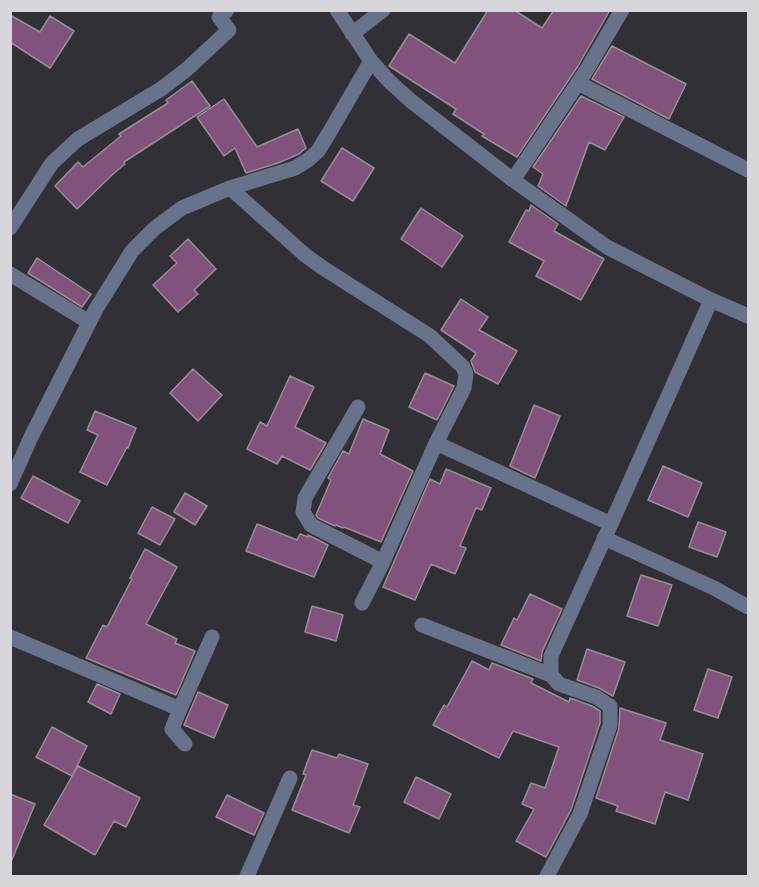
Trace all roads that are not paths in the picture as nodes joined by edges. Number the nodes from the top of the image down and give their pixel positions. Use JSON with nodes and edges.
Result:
{"nodes":[{"id":1,"x":227,"y":10,"type":"edge"},
{"id":2,"x":337,"y":10,"type":"edge"},
{"id":3,"x":383,"y":10,"type":"edge"},
{"id":4,"x":622,"y":10,"type":"edge"},
{"id":5,"x":352,"y":34,"type":"junction"},
{"id":6,"x":371,"y":61,"type":"junction"},
{"id":7,"x":578,"y":83,"type":"junction"},
{"id":8,"x":748,"y":170,"type":"edge"},
{"id":9,"x":513,"y":180,"type":"junction"},
{"id":10,"x":230,"y":189,"type":"junction"},
{"id":11,"x":10,"y":228,"type":"edge"},
{"id":12,"x":10,"y":274,"type":"edge"},
{"id":13,"x":711,"y":300,"type":"junction"},
{"id":14,"x":748,"y":316,"type":"edge"},
{"id":15,"x":89,"y":322,"type":"junction"},
{"id":16,"x":358,"y":407,"type":"dead end"},
{"id":17,"x":436,"y":443,"type":"junction"},
{"id":18,"x":10,"y":484,"type":"edge"},
{"id":19,"x":608,"y":531,"type":"junction"},
{"id":20,"x":383,"y":561,"type":"junction"},
{"id":21,"x":362,"y":603,"type":"dead end"},
{"id":22,"x":748,"y":607,"type":"edge"},
{"id":23,"x":422,"y":625,"type":"dead end"},
{"id":24,"x":10,"y":637,"type":"edge"},
{"id":25,"x":212,"y":637,"type":"dead end"},
{"id":26,"x":551,"y":675,"type":"junction"},
{"id":27,"x":180,"y":709,"type":"junction"},
{"id":28,"x":185,"y":744,"type":"dead end"},
{"id":29,"x":290,"y":778,"type":"dead end"},
{"id":30,"x":247,"y":876,"type":"edge"},
{"id":31,"x":547,"y":876,"type":"edge"}],
"edges":[{"from":1,"to":11,"type":"street"},
{"from":2,"to":5,"type":"street"},
{"from":3,"to":5,"type":"street"},
{"from":4,"to":7,"type":"street"},
{"from":5,"to":6,"type":"street"},
{"from":6,"to":9,"type":"street"},
{"from":6,"to":10,"type":"street"},
{"from":7,"to":8,"type":"street"},
{"from":7,"to":9,"type":"street"},
{"from":9,"to":13,"type":"street"},
{"from":10,"to":15,"type":"street"},
{"from":10,"to":17,"type":"street"},
{"from":12,"to":15,"type":"street"},
{"from":13,"to":14,"type":"street"},
{"from":13,"to":19,"type":"street"},
{"from":15,"to":18,"type":"street"},
{"from":16,"to":20,"type":"street"},
{"from":17,"to":19,"type":"street"},
{"from":17,"to":20,"type":"street"},
{"from":19,"to":22,"type":"street"},
{"from":19,"to":26,"type":"street"},
{"from":20,"to":21,"type":"street"},
{"from":23,"to":26,"type":"street"},
{"from":24,"to":27,"type":"street"},
{"from":25,"to":27,"type":"street"},
{"from":26,"to":31,"type":"street"},
{"from":27,"to":28,"type":"street"},
{"from":29,"to":30,"type":"street"}]}
